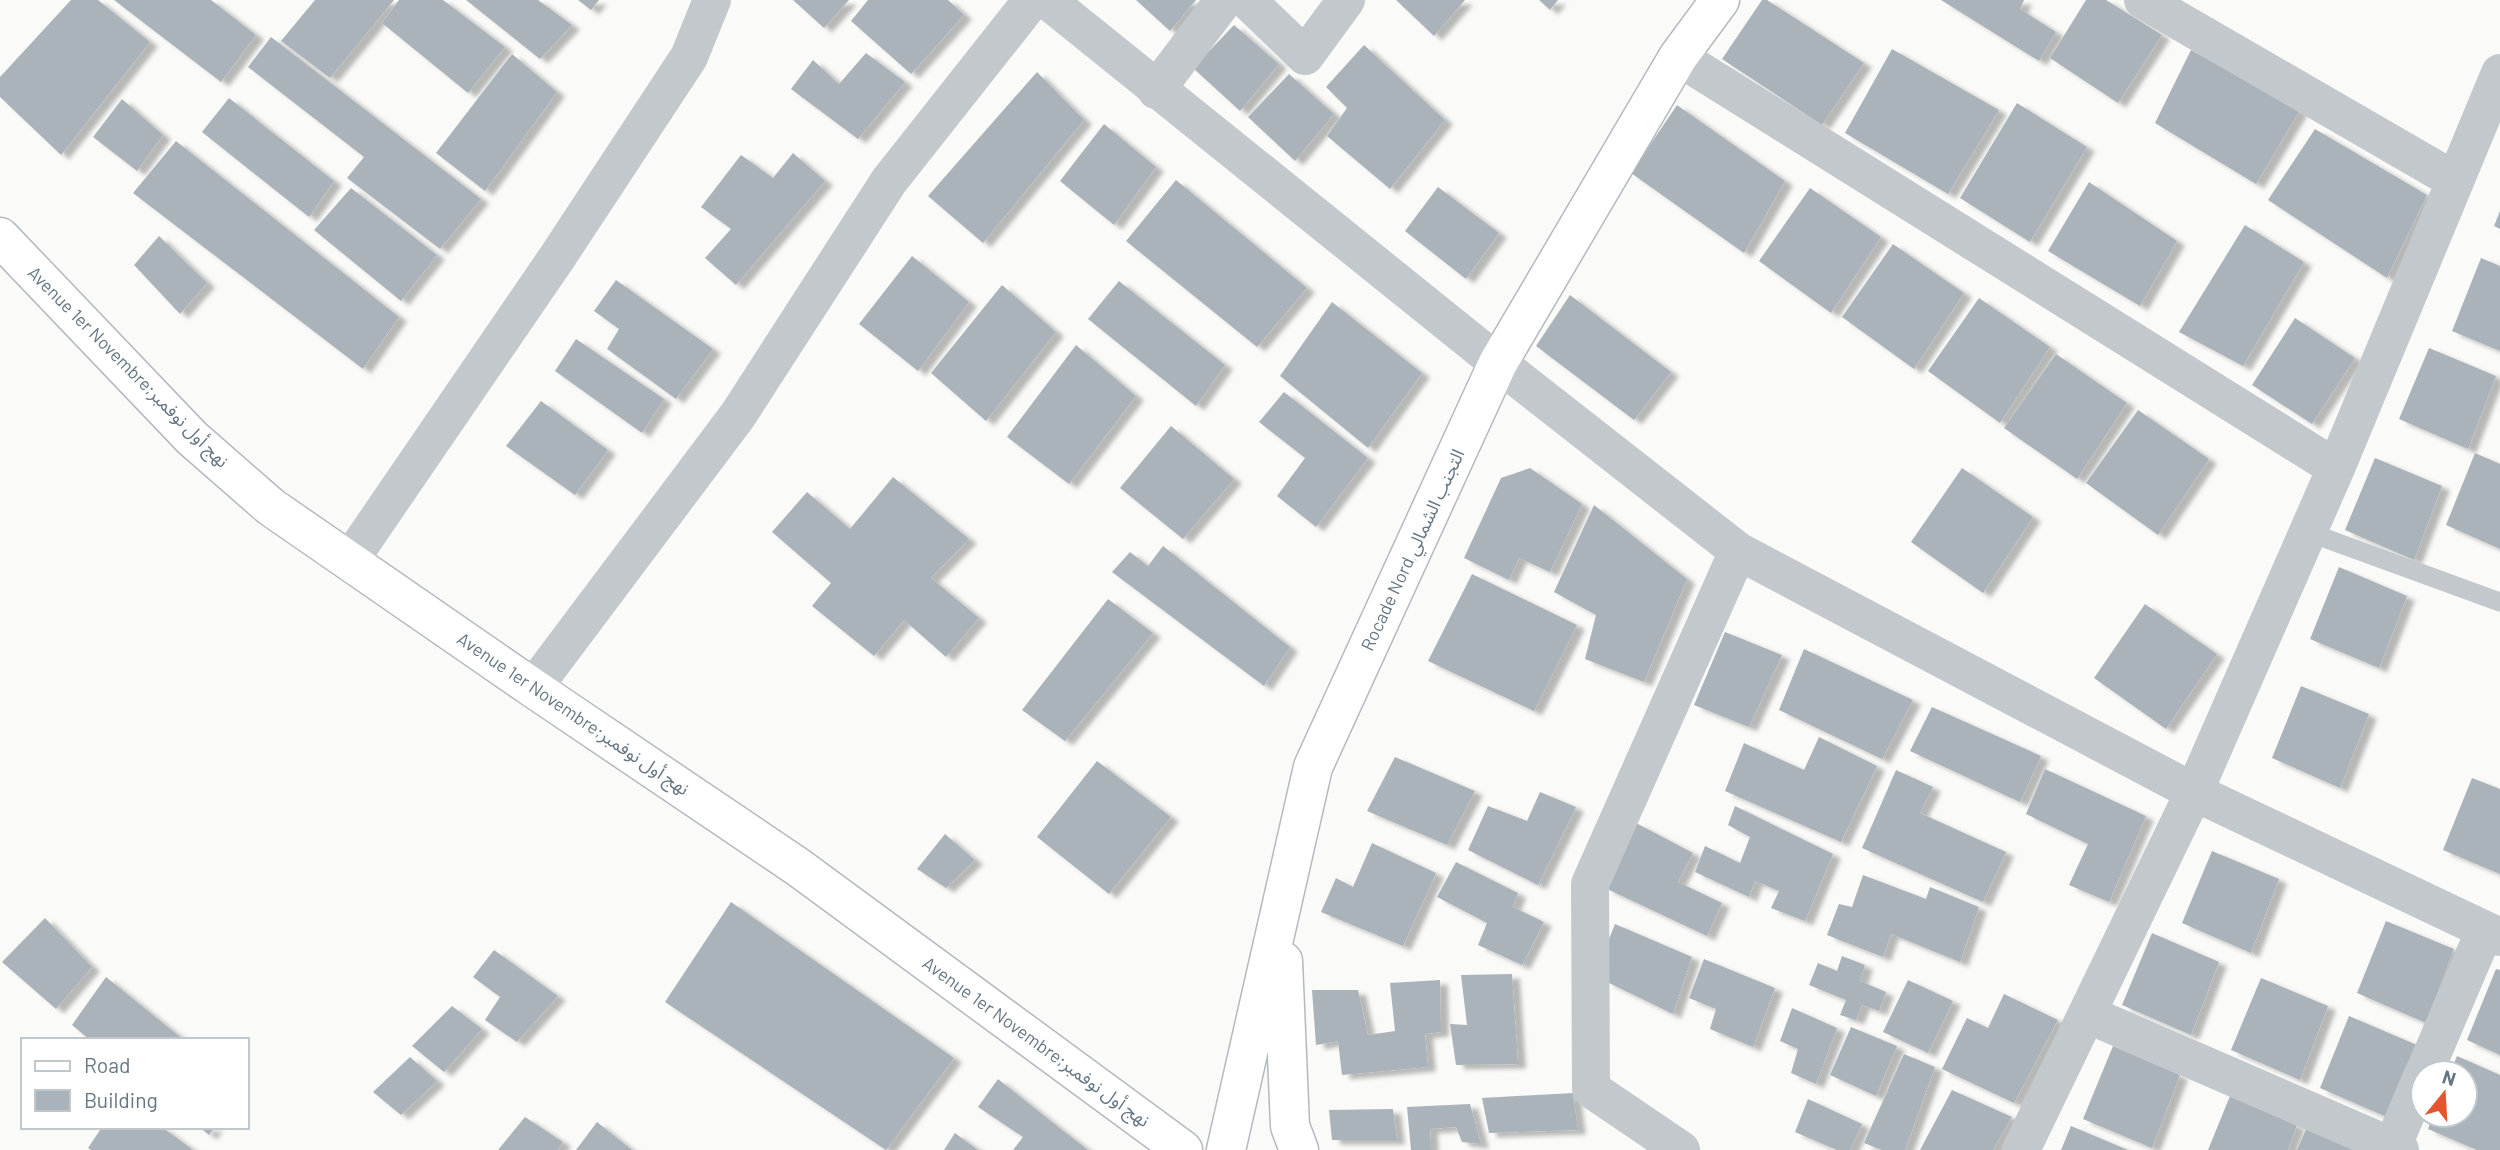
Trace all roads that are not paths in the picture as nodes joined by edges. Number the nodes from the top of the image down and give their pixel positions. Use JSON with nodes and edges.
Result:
{"nodes":[{"id":1,"x":712,"y":0,"type":"edge"},
{"id":2,"x":1032,"y":0,"type":"edge"},
{"id":3,"x":1224,"y":0,"type":"edge"},
{"id":4,"x":1247,"y":0,"type":"edge"},
{"id":5,"x":1346,"y":0,"type":"edge"},
{"id":6,"x":1720,"y":0,"type":"edge"},
{"id":7,"x":2143,"y":0,"type":"edge"},
{"id":8,"x":1070,"y":7,"type":"edge"},
{"id":9,"x":1678,"y":57,"type":"junction"},
{"id":10,"x":2500,"y":73,"type":"edge"},
{"id":11,"x":1156,"y":90,"type":"junction"},
{"id":12,"x":2454,"y":180,"type":"junction"},
{"id":13,"x":0,"y":237,"type":"edge"},
{"id":14,"x":1499,"y":363,"type":"junction"},
{"id":15,"x":2336,"y":468,"type":"junction"},
{"id":16,"x":2308,"y":532,"type":"junction"},
{"id":17,"x":1738,"y":551,"type":"junction"},
{"id":18,"x":350,"y":560,"type":"junction"},
{"id":19,"x":2500,"y":603,"type":"edge"},
{"id":20,"x":533,"y":688,"type":"junction"},
{"id":21,"x":2194,"y":792,"type":"junction"},
{"id":22,"x":1280,"y":912,"type":"junction"},
{"id":23,"x":2492,"y":934,"type":"edge"},
{"id":24,"x":2087,"y":1014,"type":"junction"},
{"id":25,"x":2430,"y":1059,"type":"edge"},
{"id":26,"x":2409,"y":1110,"type":"edge"},
{"id":27,"x":2394,"y":1149,"type":"edge"},
{"id":28,"x":1183,"y":1150,"type":"edge"},
{"id":29,"x":1226,"y":1150,"type":"edge"},
{"id":30,"x":1299,"y":1150,"type":"edge"},
{"id":31,"x":1681,"y":1150,"type":"edge"},
{"id":32,"x":2021,"y":1150,"type":"edge"}],
"edges":[{"from":1,"to":18,"type":"street"},
{"from":2,"to":20,"type":"street"},
{"from":3,"to":11,"type":"street"},
{"from":4,"to":5,"type":"street"},
{"from":6,"to":9,"type":"main road","name":"Rocade Nord,التجنب الشمالي"},
{"from":7,"to":12,"type":"street"},
{"from":8,"to":11,"type":"street"},
{"from":9,"to":14,"type":"main road","name":"Rocade Nord,التجنب الشمالي"},
{"from":9,"to":15,"type":"street"},
{"from":10,"to":12,"type":"street"},
{"from":11,"to":14,"type":"street"},
{"from":12,"to":15,"type":"street"},
{"from":13,"to":18,"type":"main road","name":"Avenue 1er Novembre;نهج أول نوفمبر"},
{"from":14,"to":17,"type":"street"},
{"from":14,"to":22,"type":"main road","name":"Rocade Nord,التجنب الشمالي"},
{"from":15,"to":16,"type":"street"},
{"from":16,"to":19,"type":"lane"},
{"from":16,"to":21,"type":"street"},
{"from":17,"to":21,"type":"street"},
{"from":17,"to":31,"type":"street"},
{"from":18,"to":20,"type":"main road","name":"Avenue 1er Novembre;نهج أول نوفمبر"},
{"from":20,"to":28,"type":"main road","name":"Avenue 1er Novembre;نهج أول نوفمبر"},
{"from":21,"to":23,"type":"street"},
{"from":21,"to":24,"type":"street"},
{"from":22,"to":29,"type":"main road","name":"Rocade Nord,التجنب الشمالي"},
{"from":22,"to":30,"type":"main road"},
{"from":23,"to":25,"type":"street"},
{"from":24,"to":27,"type":"street"},
{"from":24,"to":32,"type":"street"},
{"from":26,"to":27,"type":"street"}]}
